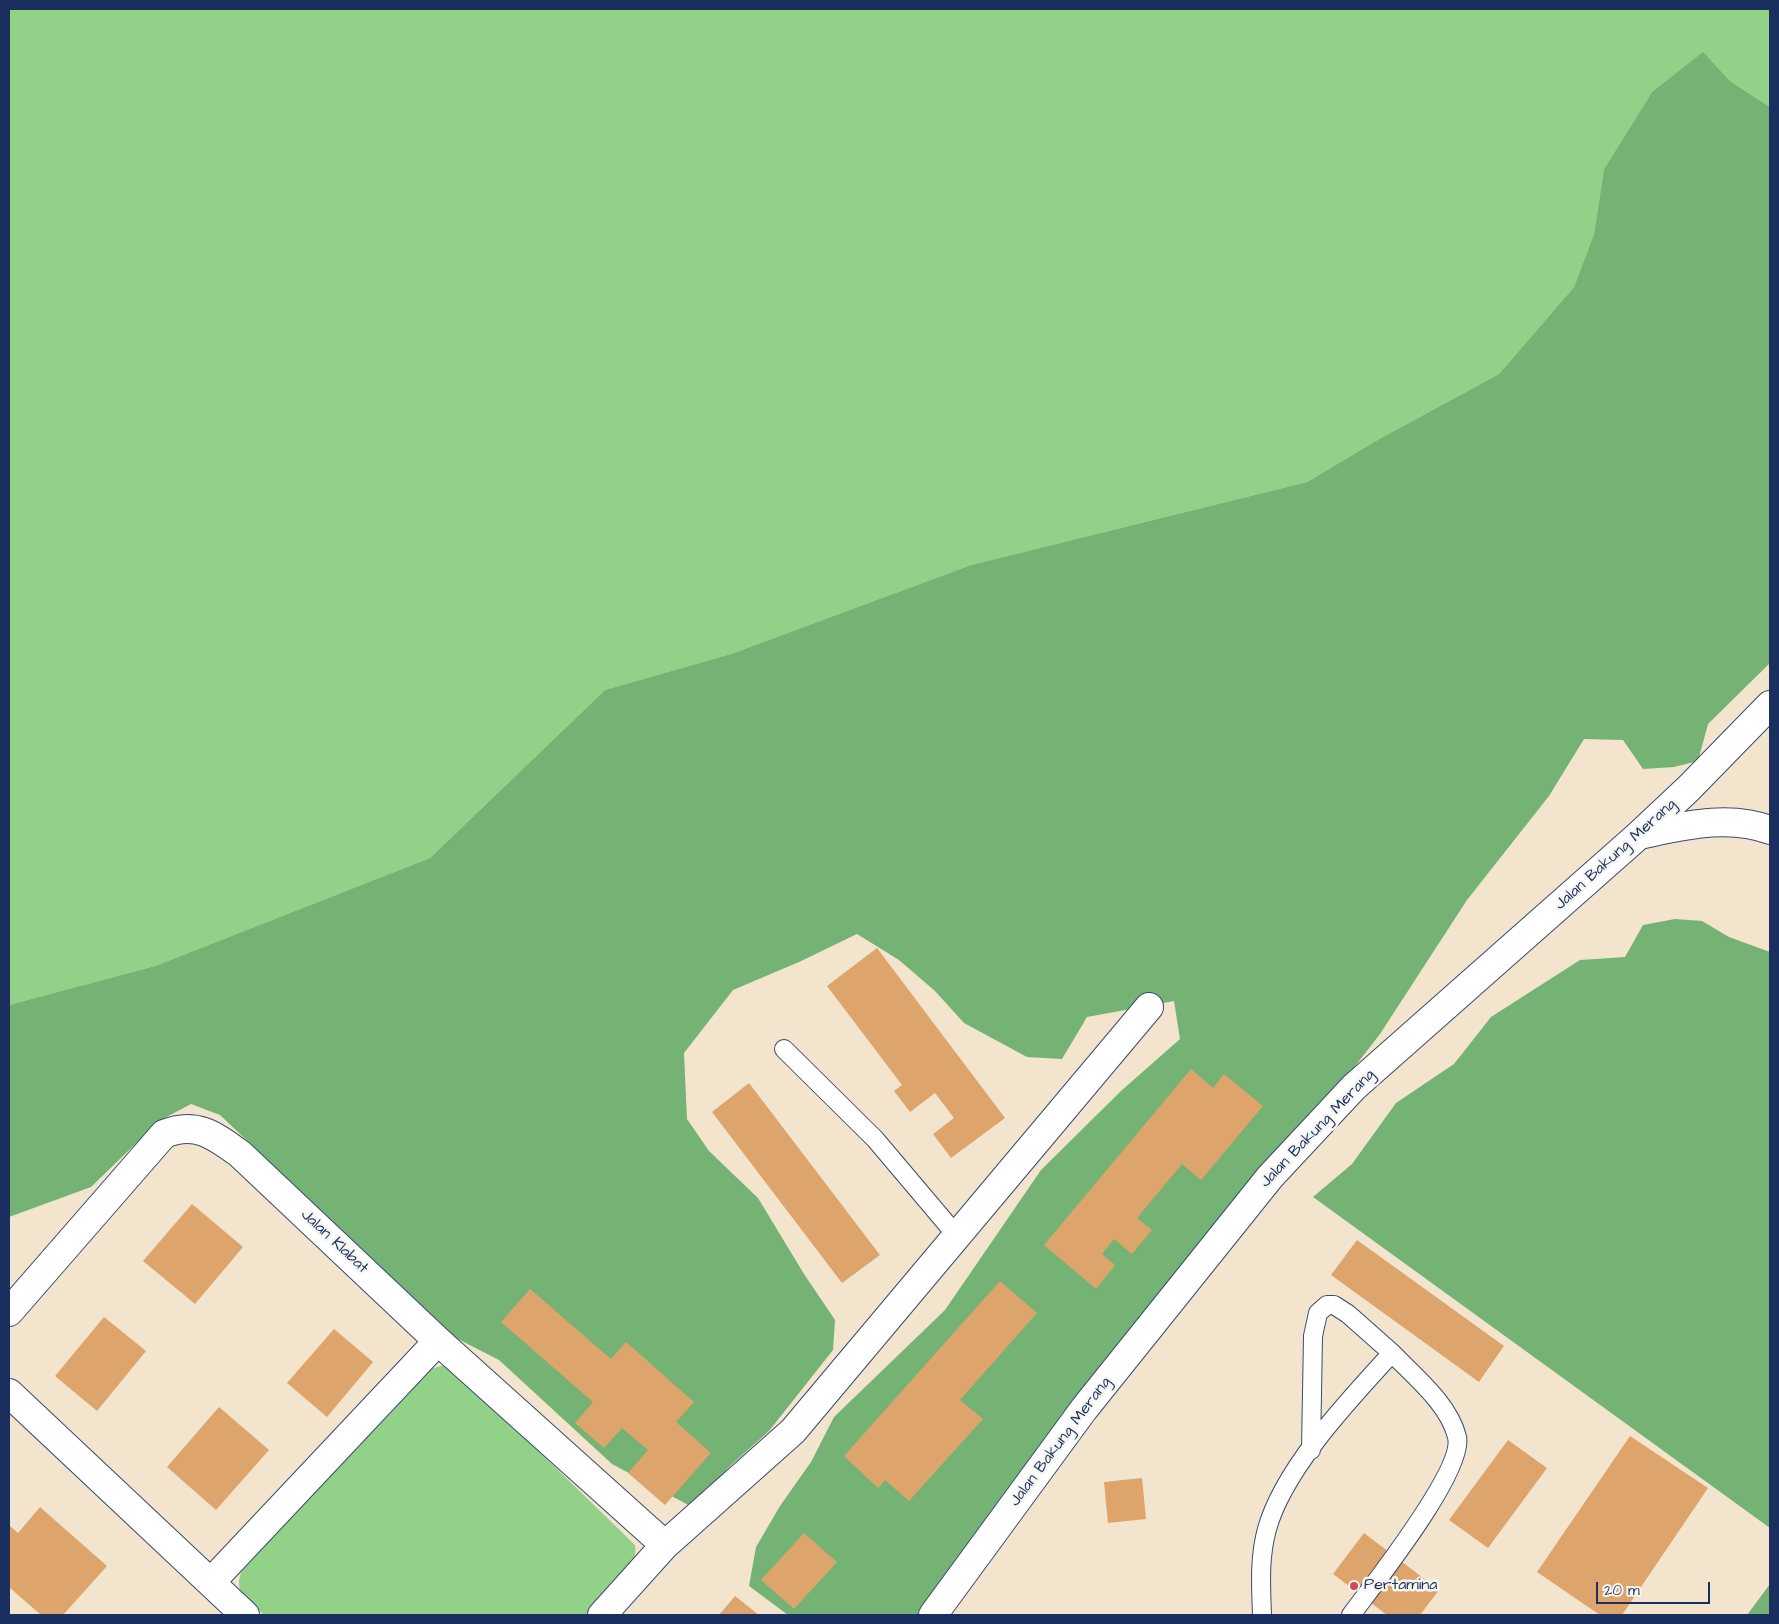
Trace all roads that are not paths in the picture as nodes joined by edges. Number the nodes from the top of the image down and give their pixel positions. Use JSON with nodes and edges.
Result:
{"nodes":[{"id":1,"x":1770,"y":705,"type":"edge"},
{"id":2,"x":1770,"y":830,"type":"edge"},
{"id":3,"x":1639,"y":835,"type":"junction"},
{"id":4,"x":1149,"y":1006,"type":"dead end"},
{"id":5,"x":784,"y":1049,"type":"dead end"},
{"id":6,"x":957,"y":1236,"type":"junction"},
{"id":7,"x":9,"y":1312,"type":"edge"},
{"id":8,"x":438,"y":1341,"type":"junction"},
{"id":9,"x":1392,"y":1354,"type":"junction"},
{"id":10,"x":9,"y":1392,"type":"edge"},
{"id":11,"x":1310,"y":1450,"type":"junction"},
{"id":12,"x":665,"y":1545,"type":"junction"},
{"id":13,"x":211,"y":1582,"type":"junction"},
{"id":14,"x":245,"y":1615,"type":"edge"},
{"id":15,"x":602,"y":1615,"type":"edge"},
{"id":16,"x":933,"y":1615,"type":"edge"},
{"id":17,"x":1262,"y":1615,"type":"edge"},
{"id":18,"x":1351,"y":1615,"type":"edge"}],
"edges":[{"from":1,"to":3,"type":"street","name":"Jalan Bakung Merang"},
{"from":2,"to":3,"type":"street"},
{"from":3,"to":16,"type":"street","name":"Jalan Bakung Merang"},
{"from":4,"to":6,"type":"street"},
{"from":5,"to":6,"type":"lane"},
{"from":6,"to":12,"type":"street"},
{"from":7,"to":8,"type":"street","name":"Jalan Klabat"},
{"from":8,"to":12,"type":"street","name":"Jalan Klabat"},
{"from":8,"to":13,"type":"street"},
{"from":9,"to":11,"type":"lane"},
{"from":9,"to":11,"type":"lane"},
{"from":9,"to":18,"type":"lane"},
{"from":10,"to":13,"type":"street"},
{"from":11,"to":17,"type":"lane"},
{"from":12,"to":15,"type":"street"},
{"from":13,"to":14,"type":"street"}]}
